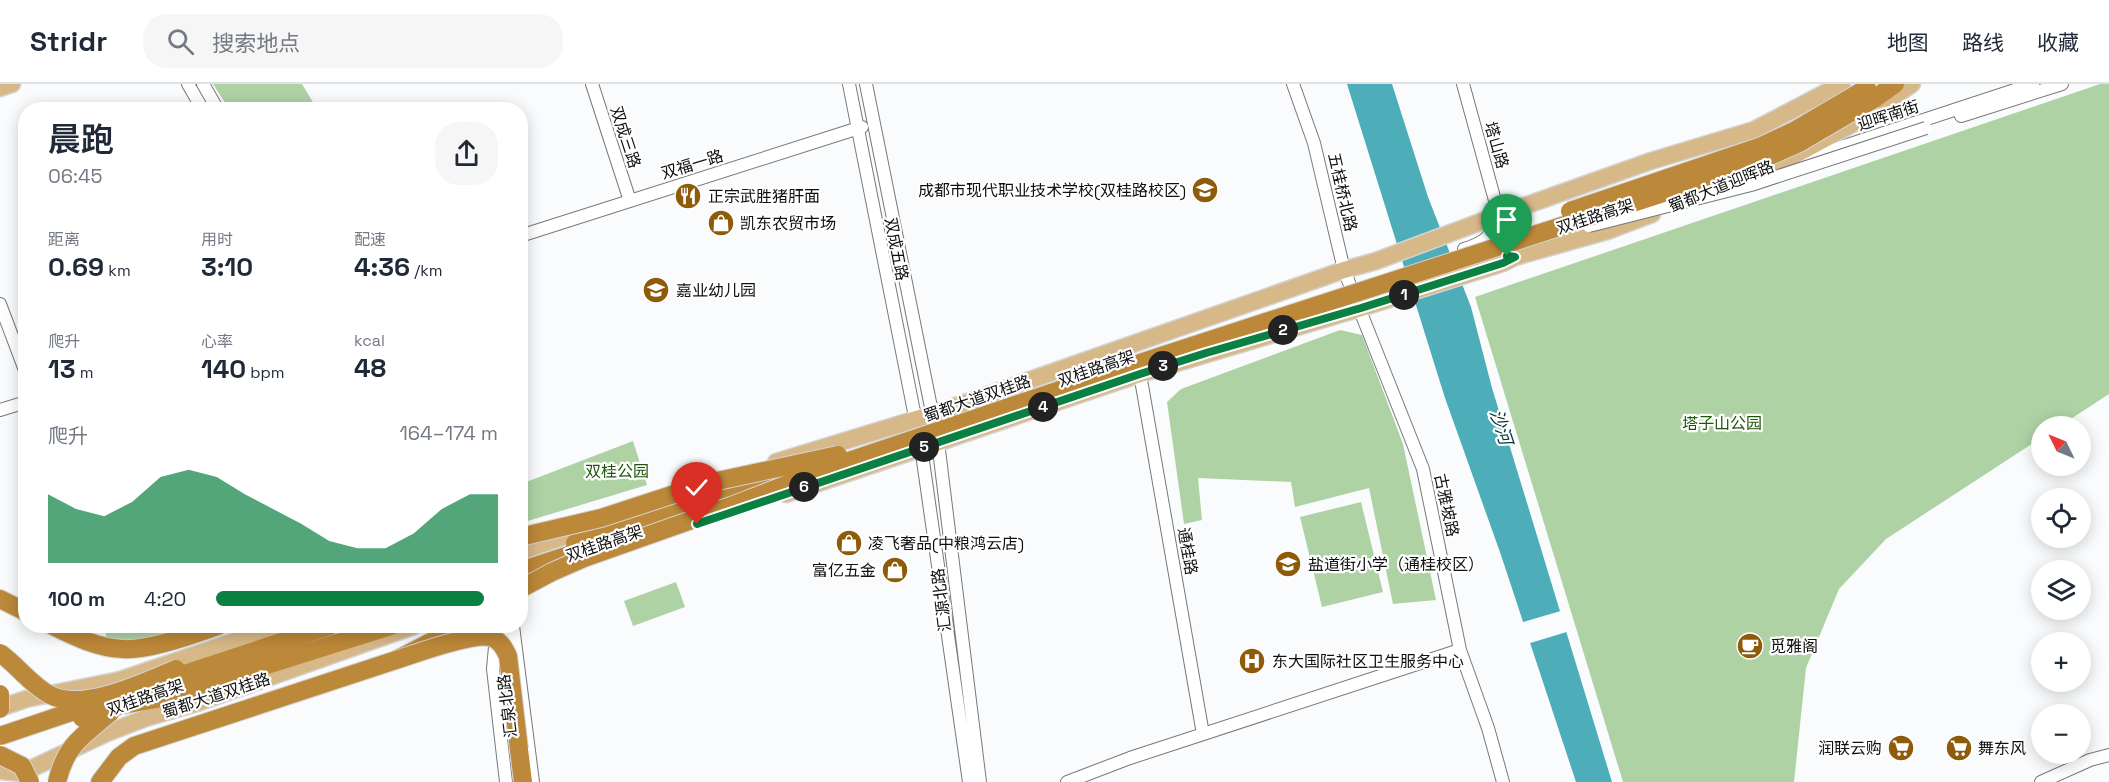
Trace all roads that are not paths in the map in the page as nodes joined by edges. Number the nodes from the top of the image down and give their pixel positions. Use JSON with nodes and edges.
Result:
{"nodes":[{"id":1,"x":12,"y":84,"type":"edge"},
{"id":2,"x":188,"y":84,"type":"edge"},
{"id":3,"x":202,"y":84,"type":"edge"},
{"id":4,"x":592,"y":84,"type":"edge"},
{"id":5,"x":849,"y":84,"type":"edge"},
{"id":6,"x":866,"y":84,"type":"edge"},
{"id":7,"x":1293,"y":84,"type":"edge"},
{"id":8,"x":1462,"y":84,"type":"edge"},
{"id":9,"x":1842,"y":84,"type":"edge"},
{"id":10,"x":1895,"y":84,"type":"edge"},
{"id":11,"x":1912,"y":84,"type":"edge"},
{"id":12,"x":2033,"y":84,"type":"edge"},
{"id":13,"x":2062,"y":84,"type":"edge"},
{"id":14,"x":0,"y":88,"type":"edge"},
{"id":15,"x":1871,"y":90,"type":"edge"},
{"id":16,"x":198,"y":102,"type":"edge"},
{"id":17,"x":213,"y":102,"type":"edge"},
{"id":18,"x":873,"y":124,"type":"junction"},
{"id":19,"x":856,"y":129,"type":"junction"},
{"id":20,"x":1786,"y":160,"type":"junction"},
{"id":21,"x":630,"y":201,"type":"junction"},
{"id":22,"x":1492,"y":223,"type":"junction"},
{"id":23,"x":528,"y":233,"type":"edge"},
{"id":24,"x":1510,"y":254,"type":"junction"},
{"id":25,"x":1380,"y":269,"type":"junction"},
{"id":26,"x":1344,"y":270,"type":"junction"},
{"id":27,"x":0,"y":304,"type":"edge"},
{"id":28,"x":1361,"y":308,"type":"junction"},
{"id":29,"x":18,"y":352,"type":"edge"},
{"id":30,"x":1140,"y":374,"type":"junction"},
{"id":31,"x":18,"y":404,"type":"edge"},
{"id":32,"x":0,"y":410,"type":"edge"},
{"id":33,"x":933,"y":414,"type":"junction"},
{"id":34,"x":915,"y":419,"type":"junction"},
{"id":35,"x":938,"y":442,"type":"junction"},
{"id":36,"x":921,"y":447,"type":"junction"},
{"id":37,"x":839,"y":459,"type":"junction"},
{"id":38,"x":528,"y":535,"type":"edge"},
{"id":39,"x":528,"y":549,"type":"edge"},
{"id":40,"x":528,"y":558,"type":"edge"},
{"id":41,"x":528,"y":568,"type":"edge"},
{"id":42,"x":528,"y":578,"type":"edge"},
{"id":43,"x":528,"y":585,"type":"edge"},
{"id":44,"x":0,"y":599,"type":"edge"},
{"id":45,"x":18,"y":608,"type":"edge"},
{"id":46,"x":69,"y":633,"type":"edge"},
{"id":47,"x":194,"y":633,"type":"edge"},
{"id":48,"x":258,"y":633,"type":"edge"},
{"id":49,"x":283,"y":633,"type":"edge"},
{"id":50,"x":310,"y":633,"type":"edge"},
{"id":51,"x":335,"y":633,"type":"edge"},
{"id":52,"x":370,"y":633,"type":"edge"},
{"id":53,"x":395,"y":633,"type":"edge"},
{"id":54,"x":448,"y":633,"type":"edge"},
{"id":55,"x":498,"y":633,"type":"edge"},
{"id":56,"x":500,"y":633,"type":"edge"},
{"id":57,"x":514,"y":633,"type":"edge"},
{"id":58,"x":1460,"y":650,"type":"junction"},
{"id":59,"x":0,"y":653,"type":"edge"},
{"id":60,"x":396,"y":660,"type":"junction"},
{"id":61,"x":176,"y":669,"type":"junction"},
{"id":62,"x":89,"y":688,"type":"junction"},
{"id":63,"x":0,"y":694,"type":"edge"},
{"id":64,"x":116,"y":700,"type":"junction"},
{"id":65,"x":76,"y":701,"type":"junction"},
{"id":66,"x":0,"y":709,"type":"edge"},
{"id":67,"x":1203,"y":734,"type":"junction"},
{"id":68,"x":103,"y":735,"type":"junction"},
{"id":69,"x":0,"y":736,"type":"edge"},
{"id":70,"x":0,"y":746,"type":"edge"},
{"id":71,"x":0,"y":755,"type":"edge"},
{"id":72,"x":2109,"y":755,"type":"edge"},
{"id":73,"x":0,"y":771,"type":"edge"},
{"id":74,"x":24,"y":779,"type":"edge"},
{"id":75,"x":57,"y":782,"type":"edge"},
{"id":76,"x":100,"y":782,"type":"edge"},
{"id":77,"x":506,"y":782,"type":"edge"},
{"id":78,"x":517,"y":782,"type":"edge"},
{"id":79,"x":523,"y":782,"type":"edge"},
{"id":80,"x":533,"y":782,"type":"edge"},
{"id":81,"x":969,"y":782,"type":"edge"},
{"id":82,"x":980,"y":782,"type":"edge"},
{"id":83,"x":1067,"y":782,"type":"edge"},
{"id":84,"x":1503,"y":782,"type":"edge"},
{"id":85,"x":2041,"y":782,"type":"edge"}],
"edges":[{"from":1,"to":14,"type":"main road"},
{"from":2,"to":16,"type":"street"},
{"from":3,"to":17,"type":"street"},
{"from":4,"to":21,"type":"street","name":"双成三路"},
{"from":5,"to":19,"type":"street","name":"双成五路"},
{"from":6,"to":18,"type":"street","name":"双成五路"},
{"from":7,"to":26,"type":"street","name":"五桂桥北路"},
{"from":8,"to":22,"type":"street","name":"塔山路"},
{"from":9,"to":22,"type":"main road"},
{"from":10,"to":15,"type":"highway"},
{"from":11,"to":20,"type":"main road","name":"蜀都大道迎晖路"},
{"from":12,"to":20,"type":"street","name":"迎晖南街"},
{"from":13,"to":24,"type":"street","bridge":true},
{"from":15,"to":24,"type":"highway","name":"双桂路高架","bridge":true},
{"from":15,"to":37,"type":"highway","name":"双桂路高架","bridge":true},
{"from":18,"to":19,"type":"street","name":"双福一路"},
{"from":18,"to":33,"type":"street","name":"双成五路"},
{"from":19,"to":21,"type":"street","name":"双福一路"},
{"from":19,"to":34,"type":"street","name":"双成五路"},
{"from":20,"to":24,"type":"main road","name":"蜀都大道迎晖路"},
{"from":21,"to":23,"type":"street","name":"双福一路"},
{"from":22,"to":24,"type":"street"},
{"from":22,"to":25,"type":"main road","name":"蜀都大道双桂路"},
{"from":24,"to":28,"type":"main road","name":"蜀都大道双桂路"},
{"from":24,"to":37,"type":"highway","name":"双桂路高架","bridge":true},
{"from":25,"to":26,"type":"main road","name":"蜀都大道双桂路"},
{"from":25,"to":28,"type":"street"},
{"from":26,"to":28,"type":"street","name":"五桂桥北路"},
{"from":26,"to":33,"type":"main road","name":"蜀都大道双桂路"},
{"from":27,"to":29,"type":"street"},
{"from":28,"to":30,"type":"main road","name":"蜀都大道双桂路"},
{"from":28,"to":58,"type":"street","name":"古雅坡路"},
{"from":30,"to":35,"type":"main road","name":"蜀都大道双桂路"},
{"from":30,"to":67,"type":"street","name":"通桂路"},
{"from":31,"to":32,"type":"street"},
{"from":33,"to":34,"type":"main road","name":"蜀都大道双桂路"},
{"from":33,"to":35,"type":"street","name":"汇源北路"},
{"from":34,"to":36,"type":"street","name":"汇源北路"},
{"from":34,"to":39,"type":"main road","name":"蜀都大道双桂路"},
{"from":35,"to":36,"type":"main road","name":"蜀都大道双桂路"},
{"from":35,"to":82,"type":"street","name":"汇源北路"},
{"from":36,"to":42,"type":"main road","name":"蜀都大道双桂路"},
{"from":36,"to":81,"type":"street","name":"汇源北路"},
{"from":37,"to":38,"type":"highway","bridge":true},
{"from":37,"to":40,"type":"highway","name":"双桂路高架","bridge":true},
{"from":37,"to":41,"type":"highway","name":"双桂路高架","bridge":true},
{"from":37,"to":43,"type":"highway","bridge":true},
{"from":44,"to":45,"type":"highway"},
{"from":46,"to":47,"type":"highway"},
{"from":48,"to":62,"type":"main road"},
{"from":49,"to":61,"type":"highway"},
{"from":50,"to":64,"type":"highway","name":"双桂路高架"},
{"from":51,"to":64,"type":"highway","name":"双桂路高架"},
{"from":52,"to":64,"type":"highway"},
{"from":53,"to":68,"type":"main road","name":"蜀都大道双桂路"},
{"from":54,"to":60,"type":"highway","bridge":true},
{"from":55,"to":77,"type":"street"},
{"from":56,"to":78,"type":"street","name":"汇泉北路"},
{"from":57,"to":80,"type":"street","name":"汇泉北路"},
{"from":58,"to":67,"type":"street"},
{"from":58,"to":84,"type":"street","name":"古雅坡路"},
{"from":59,"to":65,"type":"highway","bridge":true},
{"from":60,"to":76,"type":"highway"},
{"from":60,"to":79,"type":"highway","bridge":true},
{"from":61,"to":64,"type":"highway","bridge":true},
{"from":61,"to":65,"type":"highway","bridge":true},
{"from":62,"to":66,"type":"main road"},
{"from":62,"to":68,"type":"main road"},
{"from":63,"to":66,"type":"highway","bridge":true},
{"from":64,"to":65,"type":"highway","bridge":true},
{"from":64,"to":69,"type":"highway","name":"双桂路高架","bridge":true},
{"from":64,"to":70,"type":"highway","name":"双桂路高架","bridge":true},
{"from":64,"to":75,"type":"highway","bridge":true},
{"from":67,"to":83,"type":"street"},
{"from":68,"to":74,"type":"main road","name":"蜀都大道双桂路"},
{"from":71,"to":74,"type":"highway","bridge":true},
{"from":72,"to":85,"type":"street"},
{"from":73,"to":74,"type":"main road"}]}
